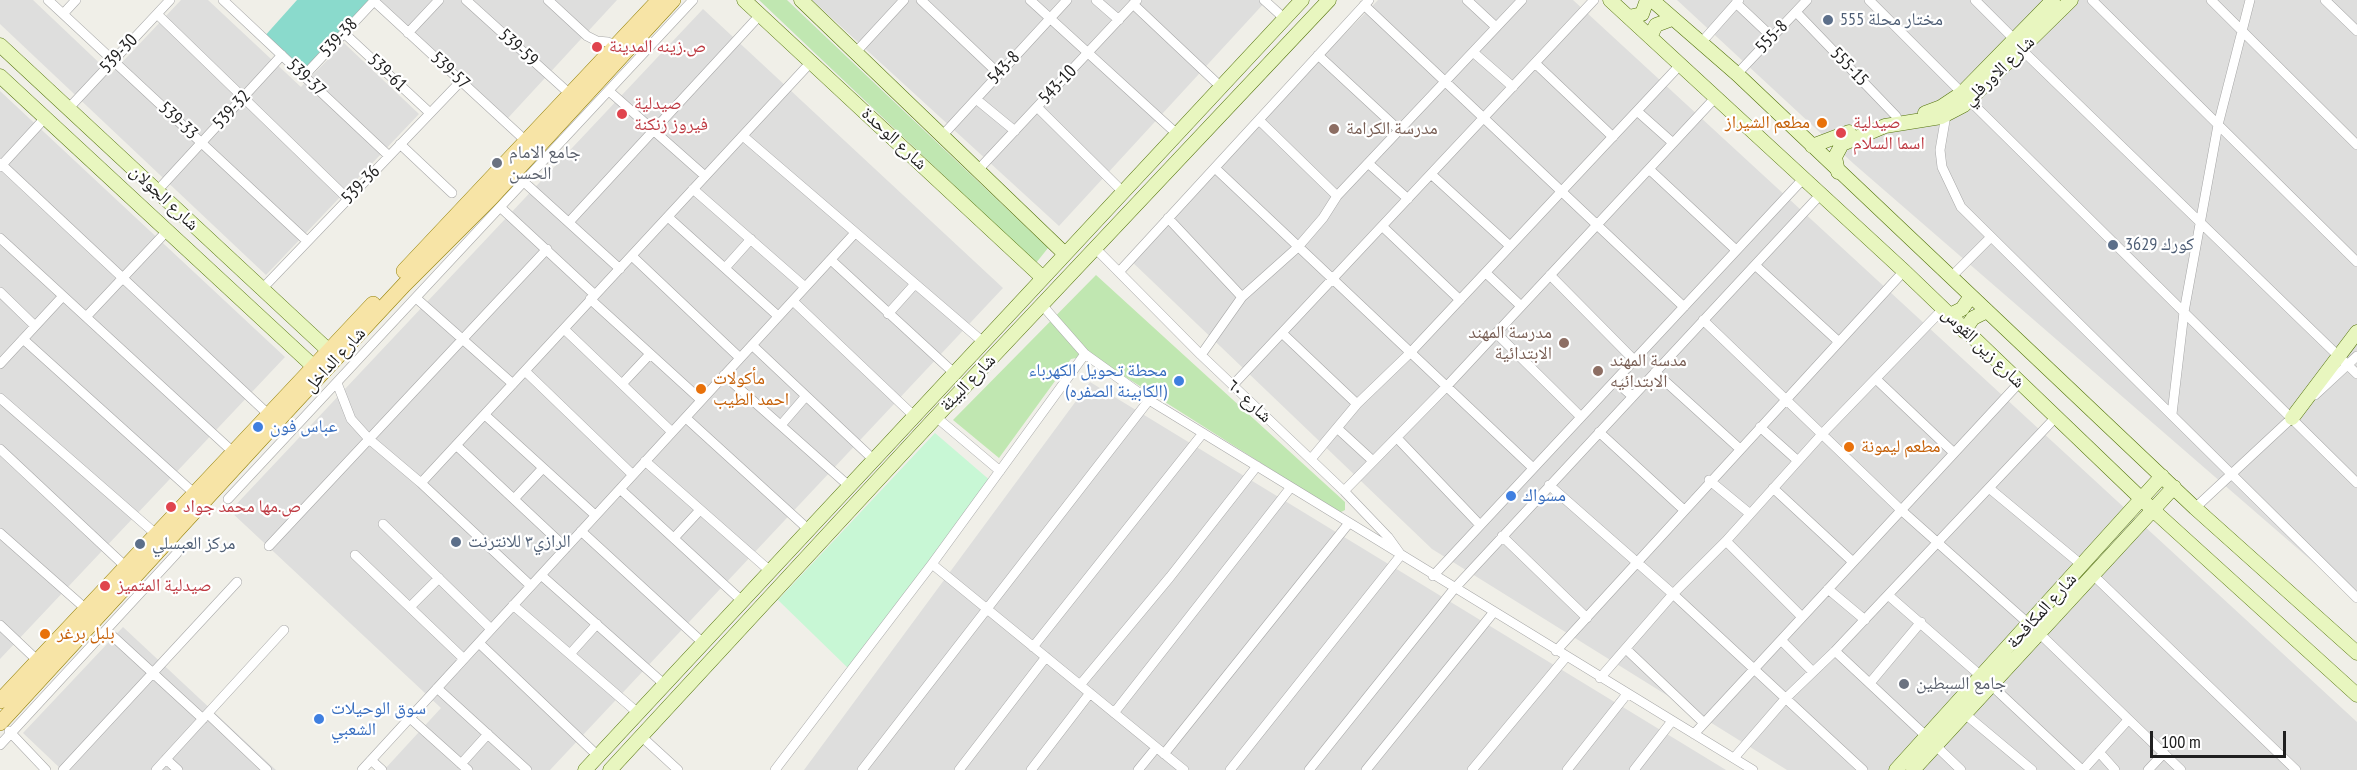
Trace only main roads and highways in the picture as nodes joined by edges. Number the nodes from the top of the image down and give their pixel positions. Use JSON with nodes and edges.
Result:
{"nodes":[{"id":1,"x":659,"y":0,"type":"edge"},
{"id":2,"x":674,"y":0,"type":"edge"},
{"id":3,"x":623,"y":56,"type":"junction"},
{"id":4,"x":0,"y":701,"type":"edge"},
{"id":5,"x":4,"y":726,"type":"edge"}],
"edges":[{"from":1,"to":3,"type":"main road","name":"شارع الداخل"},
{"from":2,"to":3,"type":"main road","name":"شارع الداخل"},
{"from":3,"to":4,"type":"main road","name":"شارع الداخل"},
{"from":3,"to":5,"type":"main road","name":"شارع الداخل"}]}
